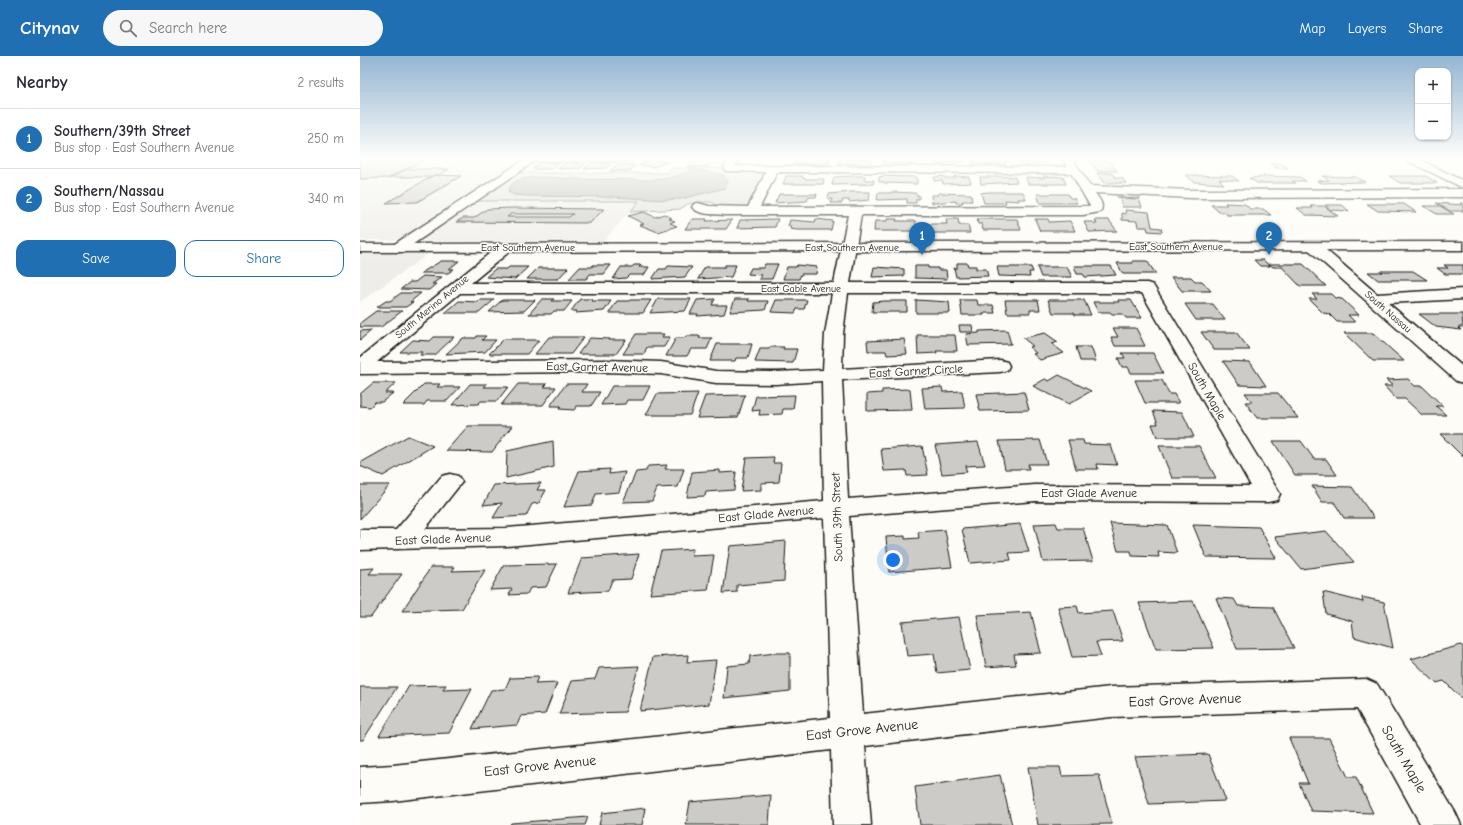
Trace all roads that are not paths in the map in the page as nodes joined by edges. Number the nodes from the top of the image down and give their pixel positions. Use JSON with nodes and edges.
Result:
{"nodes":[{"id":1,"x":479,"y":194,"type":"edge"},
{"id":2,"x":761,"y":194,"type":"edge"},
{"id":3,"x":1090,"y":194,"type":"edge"},
{"id":4,"x":1189,"y":194,"type":"edge"},
{"id":5,"x":1222,"y":194,"type":"edge"},
{"id":6,"x":698,"y":207,"type":"dead end"},
{"id":7,"x":752,"y":211,"type":"junction"},
{"id":8,"x":855,"y":211,"type":"junction"},
{"id":9,"x":1463,"y":246,"type":"edge"},
{"id":10,"x":1314,"y":247,"type":"junction"},
{"id":11,"x":360,"y":248,"type":"edge"},
{"id":12,"x":398,"y":248,"type":"junction"},
{"id":13,"x":505,"y":248,"type":"junction"},
{"id":14,"x":848,"y":248,"type":"junction"},
{"id":15,"x":455,"y":288,"type":"junction"},
{"id":16,"x":1147,"y":288,"type":"joint"},
{"id":17,"x":842,"y":289,"type":"junction"},
{"id":18,"x":1463,"y":294,"type":"edge"},
{"id":19,"x":1373,"y":299,"type":"junction"},
{"id":20,"x":1000,"y":366,"type":"dead end"},
{"id":21,"x":360,"y":367,"type":"edge"},
{"id":22,"x":832,"y":375,"type":"junction"},
{"id":23,"x":1463,"y":377,"type":"edge"},
{"id":24,"x":450,"y":482,"type":"dead end"},
{"id":25,"x":1268,"y":494,"type":"joint"},
{"id":26,"x":836,"y":508,"type":"junction"},
{"id":27,"x":360,"y":540,"type":"edge"},
{"id":28,"x":402,"y":540,"type":"junction"},
{"id":29,"x":1366,"y":694,"type":"joint"},
{"id":30,"x":847,"y":732,"type":"junction"},
{"id":31,"x":360,"y":785,"type":"edge"},
{"id":32,"x":852,"y":825,"type":"edge"},
{"id":33,"x":1442,"y":825,"type":"edge"}],
"edges":[{"from":1,"to":12,"type":"street"},
{"from":2,"to":7,"type":"street"},
{"from":3,"to":8,"type":"street"},
{"from":4,"to":5,"type":"street"},
{"from":6,"to":7,"type":"street"},
{"from":7,"to":8,"type":"street"},
{"from":8,"to":14,"type":"street","name":"South 39th Street"},
{"from":9,"to":10,"type":"street","name":"East Southern Avenue"},
{"from":10,"to":14,"type":"street","name":"East Southern Avenue"},
{"from":10,"to":19,"type":"street","name":"South Nassau"},
{"from":11,"to":12,"type":"street","name":"East Southern Avenue"},
{"from":12,"to":13,"type":"street","name":"East Southern Avenue"},
{"from":13,"to":14,"type":"street","name":"East Southern Avenue"},
{"from":13,"to":15,"type":"street","name":"South Merino Avenue"},
{"from":14,"to":17,"type":"street","name":"South 39th Street"},
{"from":15,"to":17,"type":"street","name":"East Gable Avenue"},
{"from":15,"to":21,"type":"street","name":"South Merino Avenue"},
{"from":16,"to":17,"type":"street","name":"East Gable Avenue"},
{"from":16,"to":25,"type":"street","name":"South Maple"},
{"from":17,"to":22,"type":"street","name":"South 39th Street"},
{"from":18,"to":19,"type":"street"},
{"from":19,"to":23,"type":"street","name":"South Nassau"},
{"from":20,"to":22,"type":"street","name":"East Garnet Circle"},
{"from":21,"to":22,"type":"street","name":"East Garnet Avenue"},
{"from":22,"to":26,"type":"street","name":"South 39th Street"},
{"from":24,"to":28,"type":"street"},
{"from":25,"to":26,"type":"street","name":"East Glade Avenue"},
{"from":26,"to":28,"type":"street","name":"East Glade Avenue"},
{"from":26,"to":30,"type":"street","name":"South 39th Street"},
{"from":27,"to":28,"type":"street","name":"East Glade Avenue"},
{"from":29,"to":30,"type":"street","name":"East Grove Avenue"},
{"from":29,"to":33,"type":"street","name":"South Maple"},
{"from":30,"to":31,"type":"street","name":"East Grove Avenue"},
{"from":30,"to":32,"type":"street","name":"South 39th Street"}]}
